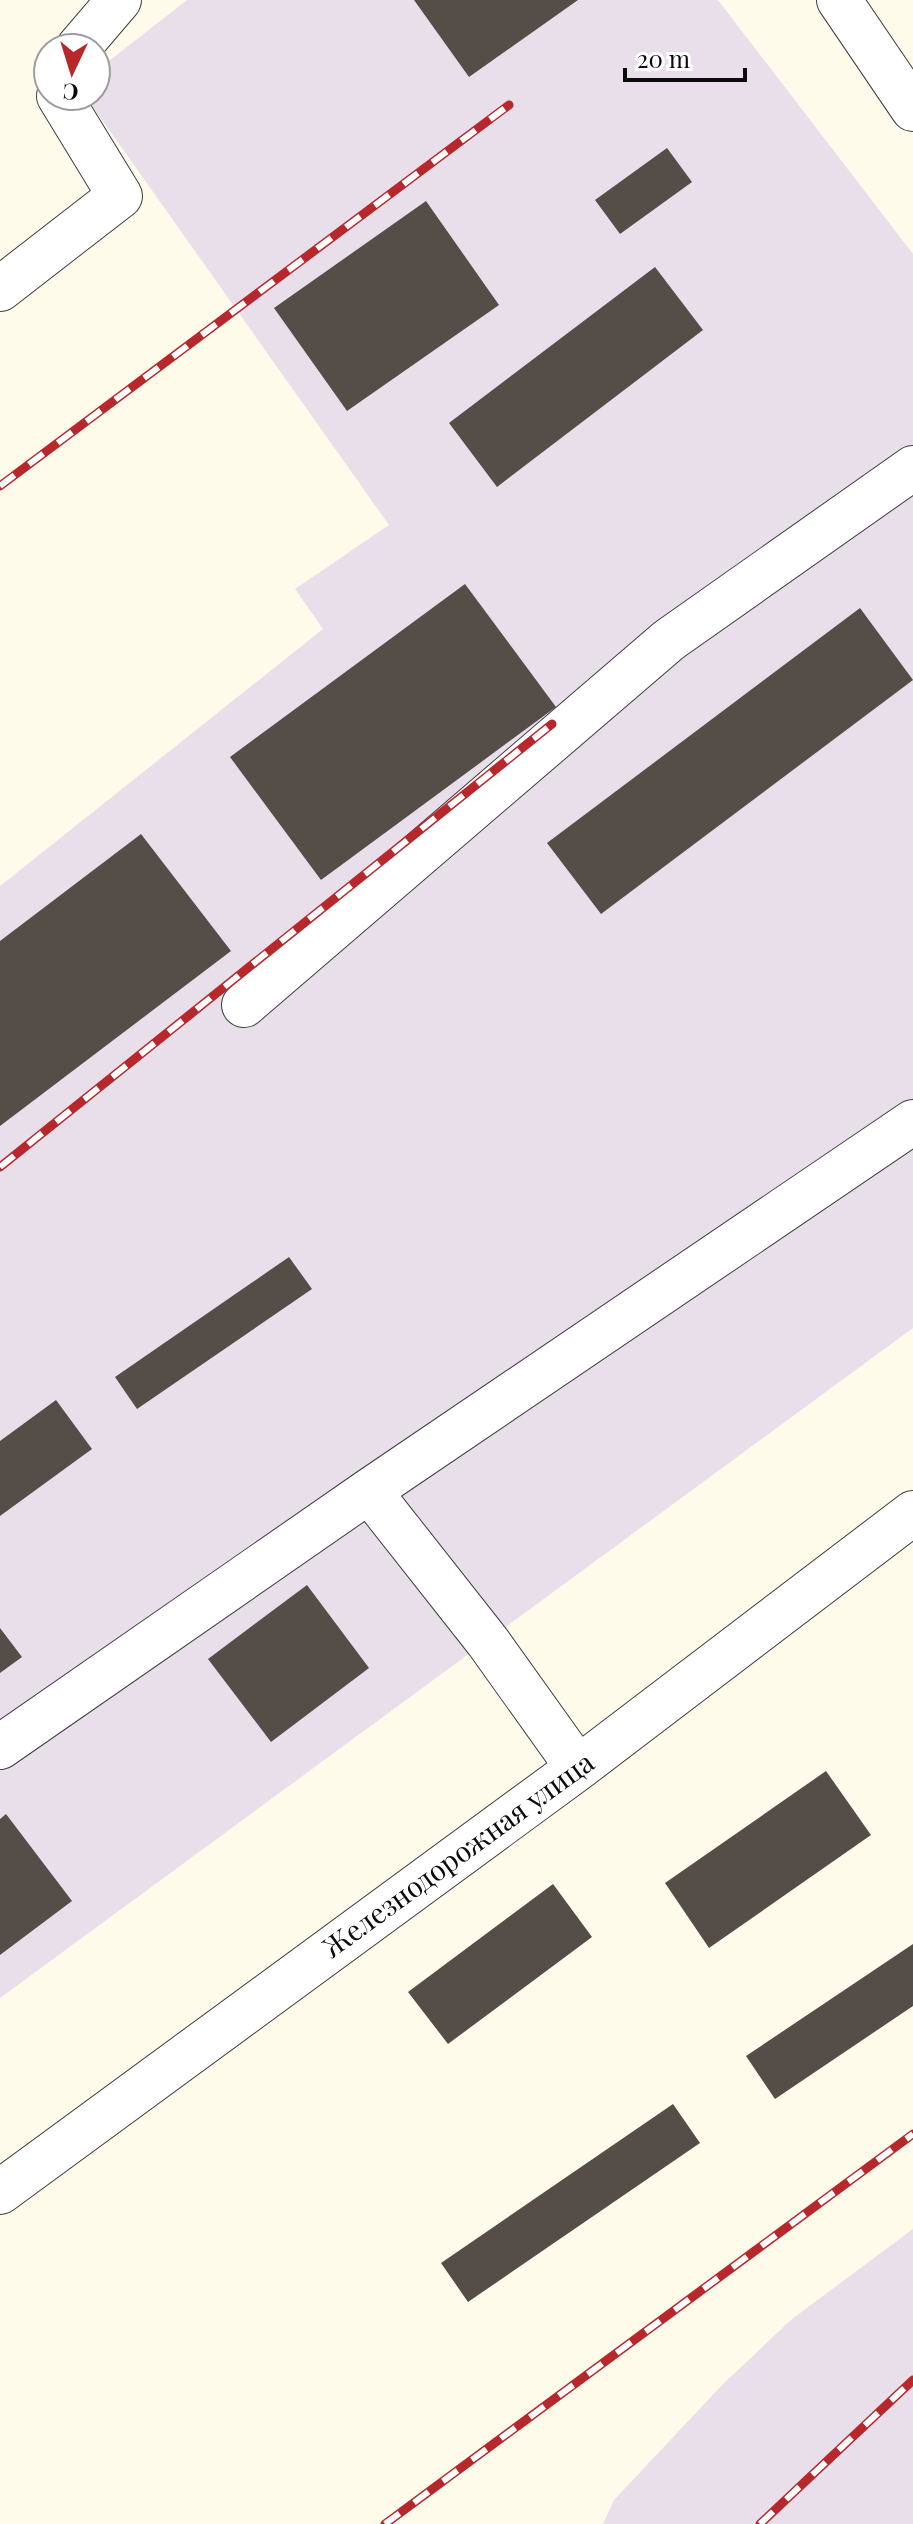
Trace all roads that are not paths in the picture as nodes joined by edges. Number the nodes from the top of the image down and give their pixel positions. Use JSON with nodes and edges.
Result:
{"nodes":[{"id":1,"x":119,"y":0,"type":"edge"},
{"id":2,"x":839,"y":0,"type":"edge"},
{"id":3,"x":92,"y":32,"type":"edge"},
{"id":4,"x":913,"y":109,"type":"edge"},
{"id":5,"x":69,"y":112,"type":"edge"},
{"id":6,"x":0,"y":289,"type":"edge"},
{"id":7,"x":913,"y":468,"type":"edge"},
{"id":8,"x":244,"y":1005,"type":"dead end"},
{"id":9,"x":913,"y":1122,"type":"edge"},
{"id":10,"x":369,"y":1491,"type":"junction"},
{"id":11,"x":913,"y":1513,"type":"edge"},
{"id":12,"x":0,"y":1747,"type":"edge"},
{"id":13,"x":578,"y":1768,"type":"junction"},
{"id":14,"x":0,"y":2192,"type":"edge"}],
"edges":[{"from":1,"to":3,"type":"street"},
{"from":2,"to":4,"type":"street"},
{"from":5,"to":6,"type":"street"},
{"from":7,"to":8,"type":"street"},
{"from":9,"to":10,"type":"street"},
{"from":10,"to":12,"type":"street"},
{"from":10,"to":13,"type":"street"},
{"from":11,"to":13,"type":"street","name":"Железнодорожная улица"},
{"from":13,"to":14,"type":"street","name":"Железнодорожная улица"}]}
